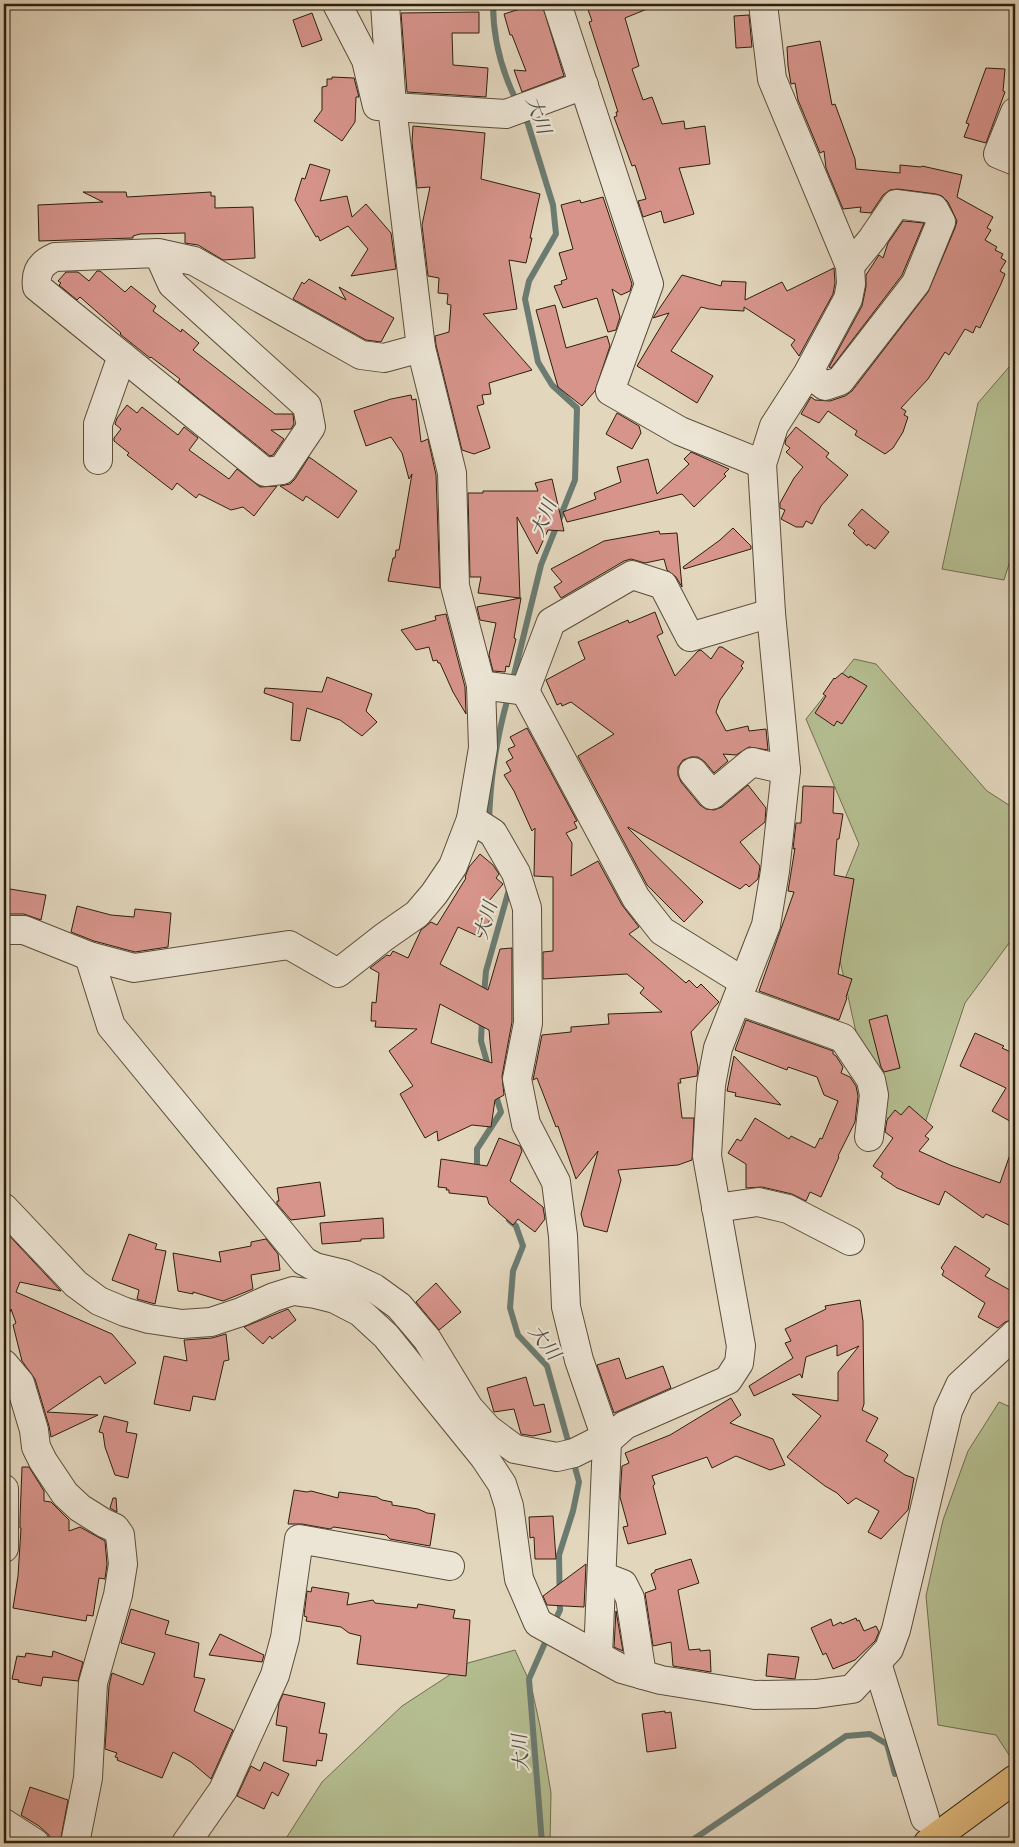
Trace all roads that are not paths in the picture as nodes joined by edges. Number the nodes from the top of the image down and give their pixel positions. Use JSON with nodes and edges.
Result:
{"nodes":[{"id":1,"x":337,"y":4,"type":"edge"},
{"id":2,"x":385,"y":4,"type":"edge"},
{"id":3,"x":557,"y":4,"type":"edge"},
{"id":4,"x":763,"y":4,"type":"edge"},
{"id":5,"x":584,"y":85,"type":"junction"},
{"id":6,"x":392,"y":107,"type":"junction"},
{"id":7,"x":1015,"y":112,"type":"edge"},
{"id":8,"x":1015,"y":161,"type":"edge"},
{"id":9,"x":158,"y":253,"type":"junction"},
{"id":10,"x":850,"y":266,"type":"junction"},
{"id":11,"x":421,"y":348,"type":"junction"},
{"id":12,"x":122,"y":356,"type":"junction"},
{"id":13,"x":808,"y":373,"type":"junction"},
{"id":14,"x":98,"y":460,"type":"dead end"},
{"id":15,"x":762,"y":464,"type":"junction"},
{"id":16,"x":771,"y":613,"type":"junction"},
{"id":17,"x":481,"y":685,"type":"junction"},
{"id":18,"x":525,"y":691,"type":"junction"},
{"id":19,"x":786,"y":770,"type":"junction"},
{"id":20,"x":693,"y":772,"type":"dead end"},
{"id":21,"x":471,"y":819,"type":"junction"},
{"id":22,"x":4,"y":930,"type":"edge"},
{"id":23,"x":89,"y":956,"type":"junction"},
{"id":24,"x":741,"y":991,"type":"junction"},
{"id":25,"x":869,"y":1137,"type":"dead end"},
{"id":26,"x":4,"y":1208,"type":"edge"},
{"id":27,"x":716,"y":1208,"type":"junction"},
{"id":28,"x":850,"y":1241,"type":"dead end"},
{"id":29,"x":1015,"y":1334,"type":"edge"},
{"id":30,"x":4,"y":1364,"type":"edge"},
{"id":31,"x":607,"y":1441,"type":"junction"},
{"id":32,"x":4,"y":1490,"type":"edge"},
{"id":33,"x":4,"y":1548,"type":"edge"},
{"id":34,"x":450,"y":1566,"type":"dead end"},
{"id":35,"x":602,"y":1576,"type":"junction"},
{"id":36,"x":598,"y":1656,"type":"junction"},
{"id":37,"x":877,"y":1662,"type":"junction"},
{"id":38,"x":642,"y":1674,"type":"junction"},
{"id":39,"x":1015,"y":1778,"type":"edge"},
{"id":40,"x":4,"y":1823,"type":"edge"},
{"id":41,"x":927,"y":1830,"type":"edge"},
{"id":42,"x":35,"y":1843,"type":"edge"},
{"id":43,"x":75,"y":1843,"type":"edge"},
{"id":44,"x":186,"y":1843,"type":"edge"}],
"edges":[{"from":1,"to":6,"type":"street"},
{"from":2,"to":6,"type":"street"},
{"from":3,"to":5,"type":"street"},
{"from":4,"to":10,"type":"street"},
{"from":5,"to":6,"type":"street"},
{"from":5,"to":15,"type":"street"},
{"from":6,"to":11,"type":"street"},
{"from":7,"to":8,"type":"street"},
{"from":9,"to":11,"type":"street"},
{"from":9,"to":12,"type":"street"},
{"from":9,"to":12,"type":"street"},
{"from":10,"to":13,"type":"street"},
{"from":10,"to":13,"type":"street"},
{"from":11,"to":17,"type":"street"},
{"from":12,"to":14,"type":"street"},
{"from":13,"to":15,"type":"street"},
{"from":15,"to":16,"type":"street"},
{"from":16,"to":18,"type":"street"},
{"from":16,"to":19,"type":"street"},
{"from":17,"to":18,"type":"street"},
{"from":17,"to":21,"type":"street"},
{"from":18,"to":24,"type":"street"},
{"from":19,"to":20,"type":"street"},
{"from":19,"to":24,"type":"street"},
{"from":21,"to":23,"type":"street"},
{"from":21,"to":31,"type":"street"},
{"from":22,"to":23,"type":"street"},
{"from":23,"to":31,"type":"street"},
{"from":24,"to":25,"type":"street"},
{"from":24,"to":27,"type":"street"},
{"from":26,"to":36,"type":"street"},
{"from":27,"to":28,"type":"street"},
{"from":27,"to":31,"type":"street"},
{"from":29,"to":37,"type":"street"},
{"from":30,"to":43,"type":"street"},
{"from":31,"to":35,"type":"street"},
{"from":32,"to":33,"type":"street"},
{"from":34,"to":44,"type":"street"},
{"from":35,"to":36,"type":"street"},
{"from":35,"to":38,"type":"street"},
{"from":36,"to":38,"type":"street"},
{"from":37,"to":38,"type":"street"},
{"from":37,"to":41,"type":"street"},
{"from":39,"to":41,"type":"highway"},
{"from":40,"to":42,"type":"street"}]}
